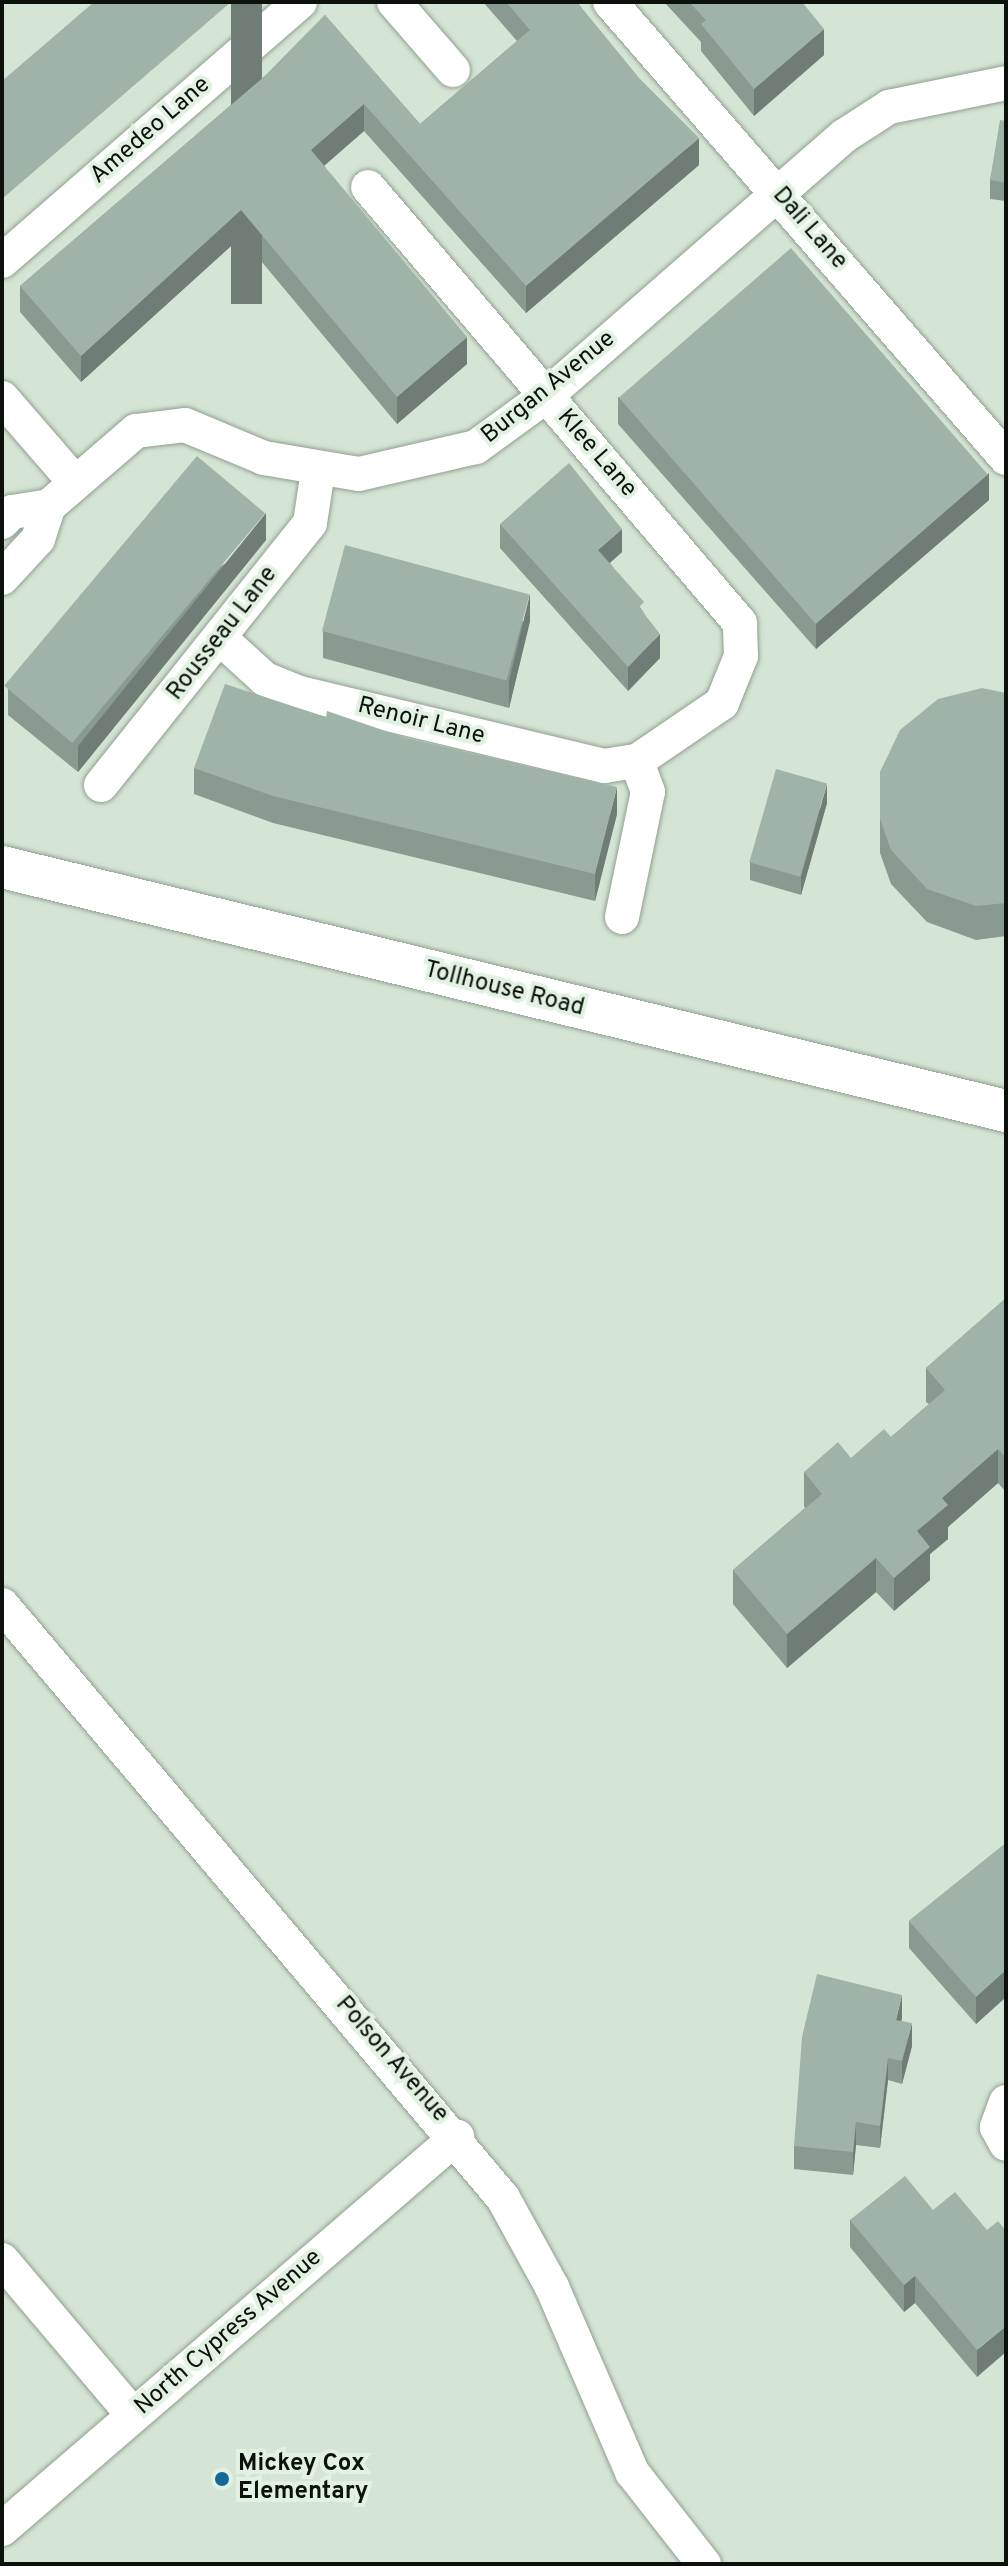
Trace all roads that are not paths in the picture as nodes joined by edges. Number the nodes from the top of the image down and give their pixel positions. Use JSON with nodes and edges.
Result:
{"nodes":[{"id":1,"x":300,"y":2,"type":"edge"},
{"id":2,"x":394,"y":2,"type":"edge"},
{"id":3,"x":610,"y":2,"type":"edge"},
{"id":4,"x":453,"y":70,"type":"dead end"},
{"id":5,"x":1006,"y":83,"type":"edge"},
{"id":6,"x":368,"y":187,"type":"dead end"},
{"id":7,"x":778,"y":193,"type":"junction"},
{"id":8,"x":2,"y":261,"type":"edge"},
{"id":9,"x":546,"y":396,"type":"junction"},
{"id":10,"x":2,"y":398,"type":"edge"},
{"id":11,"x":1006,"y":458,"type":"edge"},
{"id":12,"x":318,"y":471,"type":"junction"},
{"id":13,"x":74,"y":481,"type":"junction"},
{"id":14,"x":49,"y":506,"type":"junction"},
{"id":15,"x":2,"y":522,"type":"edge"},
{"id":16,"x":2,"y":578,"type":"edge"},
{"id":17,"x":221,"y":639,"type":"junction"},
{"id":18,"x":741,"y":656,"type":"joint"},
{"id":19,"x":637,"y":761,"type":"junction"},
{"id":20,"x":101,"y":785,"type":"dead end"},
{"id":21,"x":2,"y":867,"type":"edge"},
{"id":22,"x":622,"y":917,"type":"dead end"},
{"id":23,"x":1006,"y":1111,"type":"edge"},
{"id":24,"x":2,"y":1605,"type":"edge"},
{"id":25,"x":457,"y":2137,"type":"junction"},
{"id":26,"x":2,"y":2260,"type":"edge"},
{"id":27,"x":133,"y":2415,"type":"junction"},
{"id":28,"x":2,"y":2529,"type":"edge"},
{"id":29,"x":704,"y":2564,"type":"edge"}],
"edges":[{"from":1,"to":8,"type":"street","name":"Amedeo Lane"},
{"from":2,"to":4,"type":"street"},
{"from":3,"to":7,"type":"street","name":"Dali Lane"},
{"from":5,"to":7,"type":"street","name":"Burgan Avenue"},
{"from":6,"to":9,"type":"street","name":"Klee Lane"},
{"from":7,"to":9,"type":"street","name":"Burgan Avenue"},
{"from":7,"to":11,"type":"street","name":"Dali Lane"},
{"from":9,"to":12,"type":"street","name":"Burgan Avenue"},
{"from":9,"to":18,"type":"street","name":"Klee Lane"},
{"from":10,"to":13,"type":"street"},
{"from":12,"to":13,"type":"street","name":"Burgan Avenue"},
{"from":12,"to":17,"type":"street","name":"Rousseau Lane"},
{"from":13,"to":14,"type":"street","name":"Burgan Avenue"},
{"from":14,"to":15,"type":"street"},
{"from":14,"to":16,"type":"street","name":"Burgan Avenue"},
{"from":17,"to":19,"type":"street","name":"Renoir Lane"},
{"from":17,"to":20,"type":"street","name":"Rousseau Lane"},
{"from":18,"to":19,"type":"street","name":"Renoir Lane"},
{"from":19,"to":22,"type":"street"},
{"from":21,"to":23,"type":"street","name":"Tollhouse Road"},
{"from":24,"to":25,"type":"street","name":"Polson Avenue"},
{"from":25,"to":27,"type":"street","name":"North Cypress Avenue"},
{"from":25,"to":29,"type":"street","name":"Polson Avenue"},
{"from":26,"to":27,"type":"street"},
{"from":27,"to":28,"type":"street","name":"North Cypress Avenue"}]}
